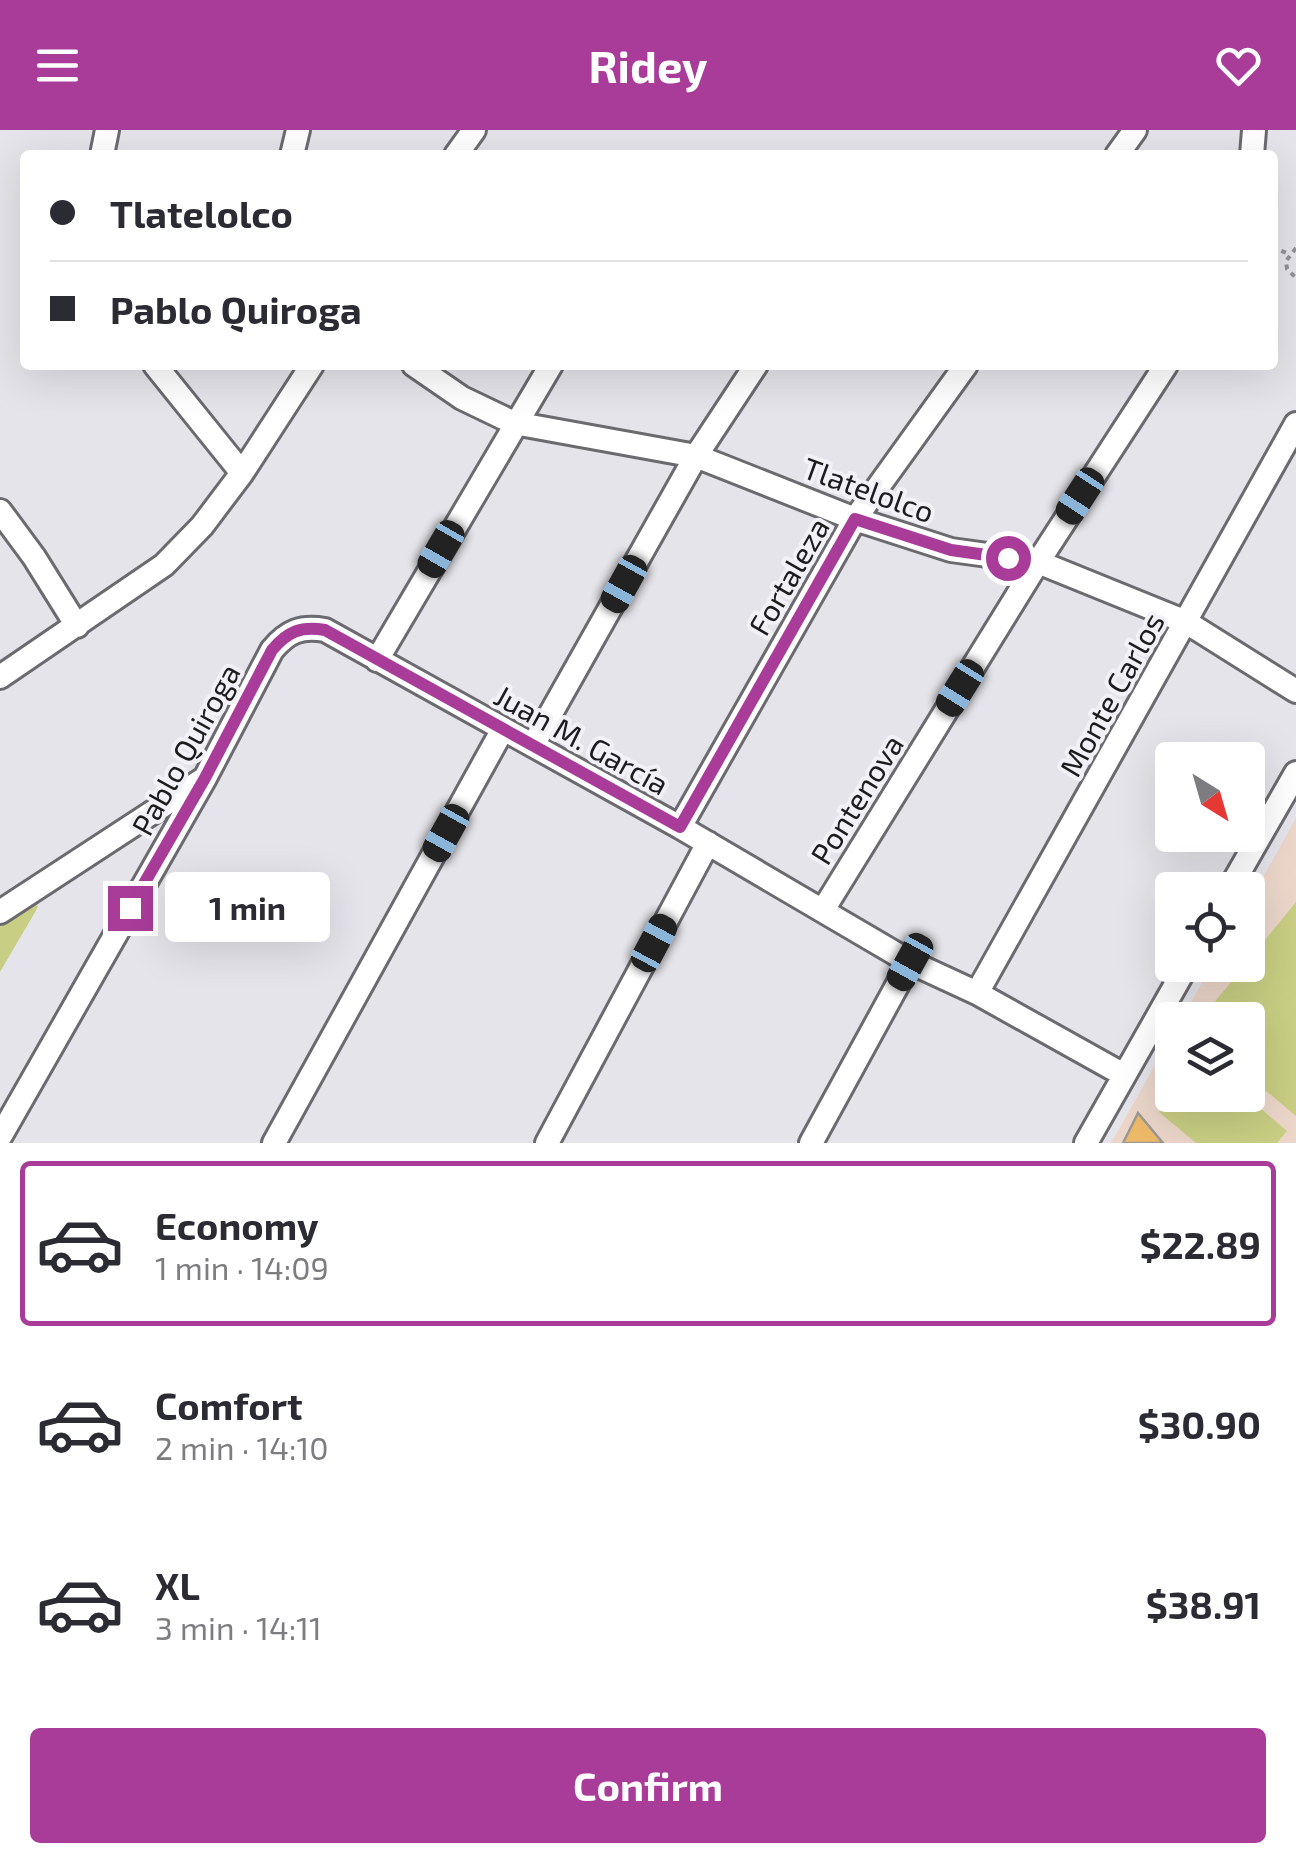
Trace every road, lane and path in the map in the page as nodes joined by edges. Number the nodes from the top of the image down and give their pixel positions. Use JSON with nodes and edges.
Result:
{"nodes":[{"id":1,"x":1296,"y":248,"type":"edge"},
{"id":2,"x":1278,"y":250,"type":"edge"},
{"id":3,"x":1288,"y":254,"type":"junction"},
{"id":4,"x":1296,"y":278,"type":"edge"},
{"id":5,"x":159,"y":370,"type":"edge"},
{"id":6,"x":309,"y":370,"type":"edge"},
{"id":7,"x":421,"y":370,"type":"edge"},
{"id":8,"x":548,"y":370,"type":"edge"},
{"id":9,"x":753,"y":370,"type":"edge"},
{"id":10,"x":962,"y":370,"type":"edge"},
{"id":11,"x":1163,"y":370,"type":"edge"},
{"id":12,"x":514,"y":424,"type":"junction"},
{"id":13,"x":1296,"y":424,"type":"edge"},
{"id":14,"x":696,"y":456,"type":"junction"},
{"id":15,"x":242,"y":473,"type":"junction"},
{"id":16,"x":0,"y":511,"type":"edge"},
{"id":17,"x":855,"y":519,"type":"junction"},
{"id":18,"x":1038,"y":562,"type":"junction"},
{"id":19,"x":1186,"y":622,"type":"junction"},
{"id":20,"x":76,"y":626,"type":"junction"},
{"id":21,"x":325,"y":630,"type":"joint"},
{"id":22,"x":376,"y":660,"type":"junction"},
{"id":23,"x":0,"y":677,"type":"edge"},
{"id":24,"x":1296,"y":691,"type":"edge"},
{"id":25,"x":503,"y":729,"type":"junction"},
{"id":26,"x":533,"y":745,"type":"junction"},
{"id":27,"x":1296,"y":773,"type":"edge"},
{"id":28,"x":205,"y":778,"type":"junction"},
{"id":29,"x":680,"y":827,"type":"junction"},
{"id":30,"x":708,"y":843,"type":"junction"},
{"id":31,"x":1239,"y":872,"type":"edge"},
{"id":32,"x":823,"y":910,"type":"junction"},
{"id":33,"x":0,"y":912,"type":"edge"},
{"id":34,"x":910,"y":962,"type":"junction"},
{"id":35,"x":1176,"y":982,"type":"edge"},
{"id":36,"x":976,"y":994,"type":"junction"},
{"id":37,"x":1124,"y":1074,"type":"junction"},
{"id":38,"x":0,"y":1137,"type":"edge"},
{"id":39,"x":274,"y":1143,"type":"edge"},
{"id":40,"x":547,"y":1143,"type":"edge"},
{"id":41,"x":810,"y":1143,"type":"edge"},
{"id":42,"x":1086,"y":1143,"type":"edge"}],
"edges":[{"from":1,"to":3,"type":"path"},
{"from":2,"to":3,"type":"path"},
{"from":3,"to":4,"type":"path"},
{"from":5,"to":15,"type":"street"},
{"from":6,"to":15,"type":"street"},
{"from":7,"to":12,"type":"street","name":"Tlatelolco"},
{"from":8,"to":12,"type":"street"},
{"from":9,"to":14,"type":"street"},
{"from":10,"to":17,"type":"street","name":"Fortaleza"},
{"from":11,"to":18,"type":"street","name":"Pontenova"},
{"from":12,"to":14,"type":"street","name":"Tlatelolco"},
{"from":12,"to":22,"type":"street"},
{"from":13,"to":19,"type":"street","name":"Monte Carlos"},
{"from":14,"to":17,"type":"street","name":"Tlatelolco"},
{"from":14,"to":26,"type":"street"},
{"from":15,"to":20,"type":"street"},
{"from":16,"to":20,"type":"street"},
{"from":17,"to":18,"type":"street","name":"Tlatelolco"},
{"from":17,"to":29,"type":"street","name":"Fortaleza"},
{"from":18,"to":19,"type":"street","name":"Tlatelolco"},
{"from":18,"to":32,"type":"street","name":"Pontenova"},
{"from":19,"to":24,"type":"street","name":"Tlatelolco"},
{"from":19,"to":36,"type":"street","name":"Monte Carlos"},
{"from":20,"to":23,"type":"street"},
{"from":21,"to":22,"type":"street","name":"Juan M. García"},
{"from":21,"to":28,"type":"street","name":"Pablo Quiroga"},
{"from":22,"to":25,"type":"street","name":"Juan M. García"},
{"from":25,"to":26,"type":"street","name":"Juan M. García"},
{"from":25,"to":39,"type":"street"},
{"from":26,"to":29,"type":"street","name":"Juan M. García"},
{"from":27,"to":31,"type":"street"},
{"from":28,"to":33,"type":"street"},
{"from":28,"to":38,"type":"street","name":"Pablo Quiroga"},
{"from":29,"to":30,"type":"street","name":"Juan M. García"},
{"from":30,"to":32,"type":"street","name":"Juan M. García"},
{"from":30,"to":40,"type":"street"},
{"from":32,"to":34,"type":"street","name":"Juan M. García"},
{"from":34,"to":36,"type":"street","name":"Juan M. García"},
{"from":34,"to":41,"type":"street"},
{"from":35,"to":37,"type":"street"},
{"from":36,"to":37,"type":"street","name":"Juan M. García"},
{"from":37,"to":42,"type":"street"}]}
